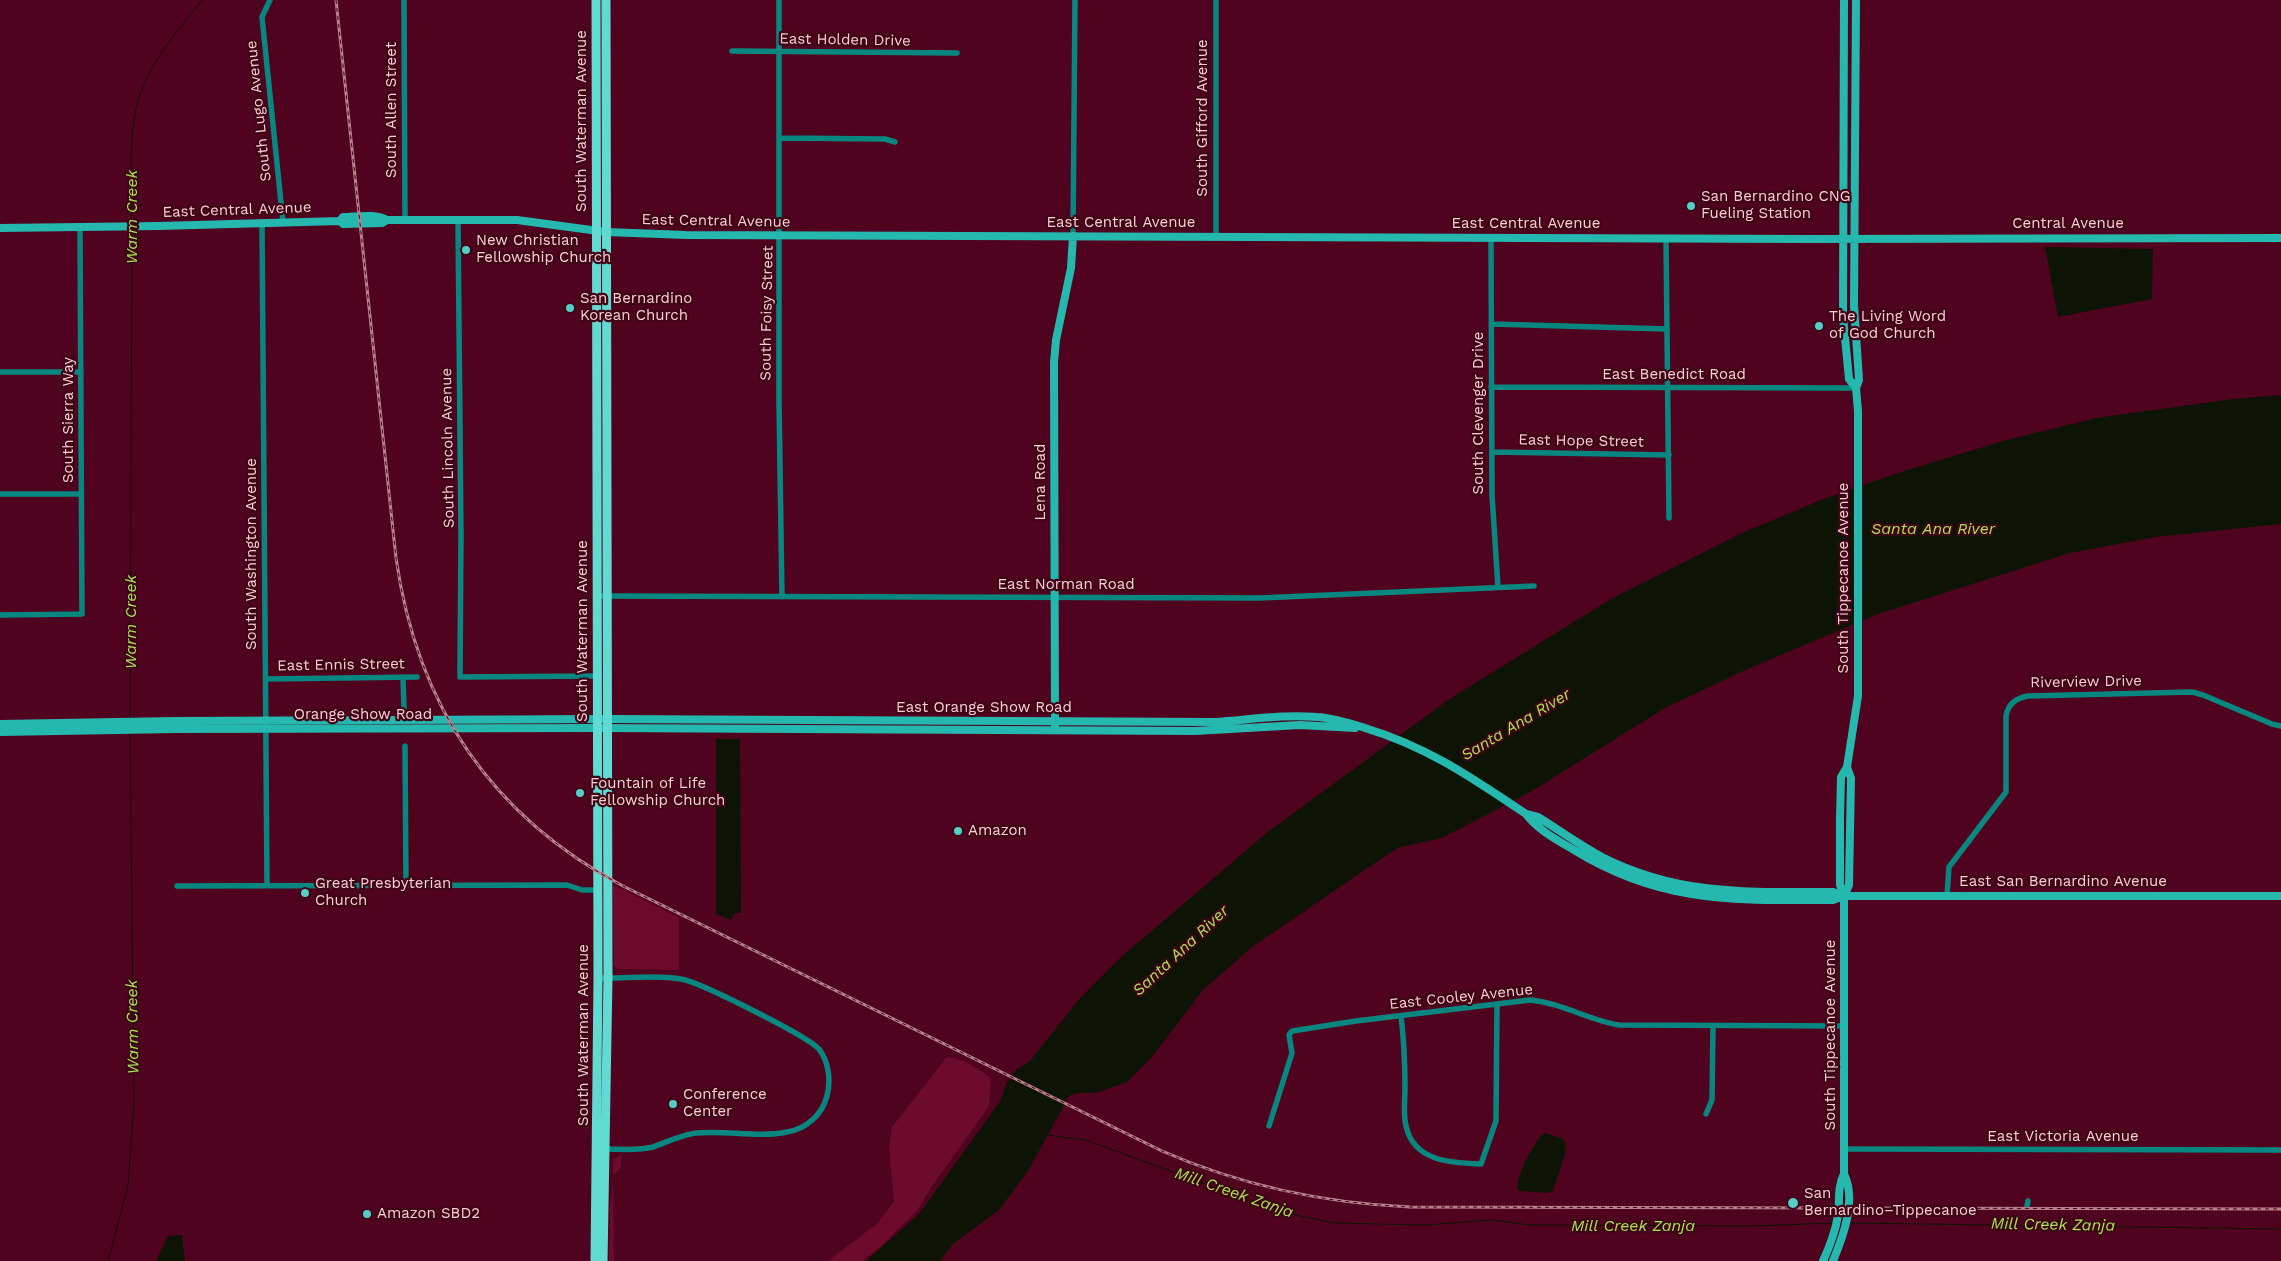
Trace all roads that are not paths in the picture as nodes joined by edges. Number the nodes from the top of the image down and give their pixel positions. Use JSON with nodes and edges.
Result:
{"nodes":[{"id":1,"x":270,"y":0,"type":"edge"},
{"id":2,"x":404,"y":0,"type":"edge"},
{"id":3,"x":596,"y":0,"type":"edge"},
{"id":4,"x":606,"y":0,"type":"edge"},
{"id":5,"x":779,"y":0,"type":"edge"},
{"id":6,"x":1075,"y":0,"type":"edge"},
{"id":7,"x":1216,"y":0,"type":"edge"},
{"id":8,"x":1844,"y":0,"type":"edge"},
{"id":9,"x":1856,"y":0,"type":"edge"},
{"id":10,"x":732,"y":51,"type":"dead end"},
{"id":11,"x":779,"y":52,"type":"junction"},
{"id":12,"x":957,"y":53,"type":"dead end"},
{"id":13,"x":596,"y":95,"type":"junction"},
{"id":14,"x":606,"y":135,"type":"junction"},
{"id":15,"x":779,"y":138,"type":"junction"},
{"id":16,"x":895,"y":142,"type":"dead end"},
{"id":17,"x":405,"y":220,"type":"junction"},
{"id":18,"x":458,"y":220,"type":"junction"},
{"id":19,"x":262,"y":222,"type":"junction"},
{"id":20,"x":283,"y":222,"type":"junction"},
{"id":21,"x":80,"y":227,"type":"junction"},
{"id":22,"x":0,"y":228,"type":"edge"},
{"id":23,"x":596,"y":230,"type":"junction"},
{"id":24,"x":606,"y":232,"type":"junction"},
{"id":25,"x":780,"y":236,"type":"junction"},
{"id":26,"x":1073,"y":236,"type":"junction"},
{"id":27,"x":1216,"y":237,"type":"junction"},
{"id":28,"x":1491,"y":238,"type":"junction"},
{"id":29,"x":1666,"y":238,"type":"junction"},
{"id":30,"x":2281,"y":238,"type":"edge"},
{"id":31,"x":1844,"y":239,"type":"junction"},
{"id":32,"x":1856,"y":239,"type":"junction"},
{"id":33,"x":1492,"y":324,"type":"junction"},
{"id":34,"x":1667,"y":328,"type":"junction"},
{"id":35,"x":0,"y":372,"type":"edge"},
{"id":36,"x":81,"y":372,"type":"junction"},
{"id":37,"x":1491,"y":387,"type":"junction"},
{"id":38,"x":1668,"y":388,"type":"junction"},
{"id":39,"x":1856,"y":388,"type":"junction"},
{"id":40,"x":1492,"y":452,"type":"junction"},
{"id":41,"x":1669,"y":454,"type":"junction"},
{"id":42,"x":0,"y":494,"type":"edge"},
{"id":43,"x":81,"y":494,"type":"junction"},
{"id":44,"x":1669,"y":518,"type":"dead end"},
{"id":45,"x":1534,"y":586,"type":"dead end"},
{"id":46,"x":1498,"y":587,"type":"junction"},
{"id":47,"x":602,"y":596,"type":"junction"},
{"id":48,"x":782,"y":596,"type":"junction"},
{"id":49,"x":1055,"y":598,"type":"junction"},
{"id":50,"x":0,"y":615,"type":"edge"},
{"id":51,"x":597,"y":676,"type":"junction"},
{"id":52,"x":403,"y":677,"type":"junction"},
{"id":53,"x":418,"y":677,"type":"dead end"},
{"id":54,"x":266,"y":679,"type":"junction"},
{"id":55,"x":404,"y":708,"type":"dead end"},
{"id":56,"x":765,"y":720,"type":"junction"},
{"id":57,"x":0,"y":724,"type":"edge"},
{"id":58,"x":597,"y":724,"type":"junction"},
{"id":59,"x":607,"y":724,"type":"junction"},
{"id":60,"x":266,"y":725,"type":"junction"},
{"id":61,"x":1055,"y":726,"type":"junction"},
{"id":62,"x":2281,"y":726,"type":"edge"},
{"id":63,"x":86,"y":727,"type":"junction"},
{"id":64,"x":764,"y":729,"type":"junction"},
{"id":65,"x":0,"y":732,"type":"edge"},
{"id":66,"x":405,"y":746,"type":"dead end"},
{"id":67,"x":267,"y":885,"type":"junction"},
{"id":68,"x":178,"y":886,"type":"dead end"},
{"id":69,"x":406,"y":886,"type":"junction"},
{"id":70,"x":597,"y":890,"type":"junction"},
{"id":71,"x":1844,"y":896,"type":"junction"},
{"id":72,"x":1947,"y":896,"type":"junction"},
{"id":73,"x":2281,"y":896,"type":"edge"},
{"id":74,"x":603,"y":978,"type":"junction"},
{"id":75,"x":1498,"y":1004,"type":"junction"},
{"id":76,"x":1401,"y":1016,"type":"junction"},
{"id":77,"x":1713,"y":1026,"type":"junction"},
{"id":78,"x":1844,"y":1026,"type":"junction"},
{"id":79,"x":1706,"y":1114,"type":"dead end"},
{"id":80,"x":1269,"y":1126,"type":"dead end"},
{"id":81,"x":601,"y":1148,"type":"junction"},
{"id":82,"x":1844,"y":1149,"type":"junction"},
{"id":83,"x":2281,"y":1150,"type":"edge"},
{"id":84,"x":1844,"y":1174,"type":"junction"},
{"id":85,"x":595,"y":1261,"type":"edge"},
{"id":86,"x":604,"y":1261,"type":"edge"},
{"id":87,"x":1823,"y":1261,"type":"edge"},
{"id":88,"x":1832,"y":1261,"type":"edge"}],
"edges":[{"from":1,"to":20,"type":"street","name":"South Lugo Avenue"},
{"from":2,"to":17,"type":"street","name":"South Allen Street"},
{"from":3,"to":13,"type":"main road","name":"South Waterman Avenue"},
{"from":4,"to":14,"type":"main road","name":"South Waterman Avenue"},
{"from":5,"to":11,"type":"street","name":"South Foisy Street"},
{"from":6,"to":26,"type":"street"},
{"from":7,"to":27,"type":"street","name":"South Gifford Avenue"},
{"from":8,"to":31,"type":"main road","name":"South Tippecanoe Avenue"},
{"from":9,"to":32,"type":"main road","name":"South Tippecanoe Avenue"},
{"from":10,"to":11,"type":"street","name":"East Holden Drive"},
{"from":11,"to":12,"type":"street","name":"East Holden Drive"},
{"from":11,"to":15,"type":"street","name":"South Foisy Street"},
{"from":13,"to":14,"type":"main road"},
{"from":13,"to":23,"type":"main road","name":"South Waterman Avenue"},
{"from":14,"to":24,"type":"main road","name":"South Waterman Avenue"},
{"from":15,"to":16,"type":"street"},
{"from":15,"to":25,"type":"street","name":"South Foisy Street"},
{"from":17,"to":18,"type":"main road","name":"East Central Avenue"},
{"from":17,"to":20,"type":"main road","name":"East Central Avenue"},
{"from":18,"to":23,"type":"main road","name":"East Central Avenue"},
{"from":18,"to":51,"type":"street","name":"South Lincoln Avenue"},
{"from":19,"to":20,"type":"main road","name":"East Central Avenue"},
{"from":19,"to":21,"type":"main road","name":"East Central Avenue"},
{"from":19,"to":54,"type":"street","name":"South Washington Avenue"},
{"from":21,"to":22,"type":"main road","name":"East Central Avenue"},
{"from":21,"to":36,"type":"street","name":"South Sierra Way"},
{"from":23,"to":24,"type":"main road","name":"East Central Avenue"},
{"from":23,"to":47,"type":"main road","name":"South Waterman Avenue"},
{"from":24,"to":25,"type":"main road","name":"East Central Avenue"},
{"from":24,"to":47,"type":"main road","name":"South Waterman Avenue"},
{"from":25,"to":26,"type":"main road","name":"East Central Avenue"},
{"from":25,"to":48,"type":"street","name":"South Foisy Street"},
{"from":26,"to":27,"type":"main road","name":"East Central Avenue"},
{"from":26,"to":49,"type":"main road","name":"Lena Road"},
{"from":27,"to":28,"type":"main road","name":"East Central Avenue"},
{"from":28,"to":29,"type":"main road","name":"East Central Avenue"},
{"from":28,"to":33,"type":"street","name":"South Clevenger Drive"},
{"from":29,"to":31,"type":"main road","name":"East Central Avenue"},
{"from":29,"to":34,"type":"street"},
{"from":30,"to":32,"type":"main road","name":"Central Avenue"},
{"from":31,"to":32,"type":"main road","name":"East Central Avenue"},
{"from":31,"to":39,"type":"main road","name":"South Tippecanoe Avenue"},
{"from":32,"to":39,"type":"main road","name":"South Tippecanoe Avenue"},
{"from":33,"to":34,"type":"street"},
{"from":33,"to":37,"type":"street","name":"South Clevenger Drive"},
{"from":34,"to":38,"type":"street"},
{"from":35,"to":36,"type":"street"},
{"from":36,"to":43,"type":"street","name":"South Sierra Way"},
{"from":37,"to":38,"type":"street","name":"East Benedict Road"},
{"from":37,"to":40,"type":"street","name":"South Clevenger Drive"},
{"from":38,"to":39,"type":"street","name":"East Benedict Road"},
{"from":38,"to":41,"type":"street"},
{"from":39,"to":71,"type":"main road","name":"South Tippecanoe Avenue"},
{"from":40,"to":41,"type":"street","name":"East Hope Street"},
{"from":40,"to":46,"type":"street","name":"South Clevenger Drive"},
{"from":41,"to":44,"type":"street"},
{"from":42,"to":43,"type":"street"},
{"from":43,"to":50,"type":"street","name":"South Sierra Way"},
{"from":45,"to":46,"type":"street","name":"East Norman Road"},
{"from":46,"to":49,"type":"street","name":"East Norman Road"},
{"from":47,"to":48,"type":"street","name":"East Norman Road"},
{"from":47,"to":51,"type":"main road","name":"South Waterman Avenue"},
{"from":47,"to":59,"type":"main road","name":"South Waterman Avenue"},
{"from":48,"to":49,"type":"street","name":"East Norman Road"},
{"from":49,"to":61,"type":"main road","name":"Lena Road"},
{"from":51,"to":58,"type":"main road","name":"South Waterman Avenue"},
{"from":52,"to":53,"type":"street","name":"East Ennis Street"},
{"from":52,"to":54,"type":"street","name":"East Ennis Street"},
{"from":52,"to":55,"type":"street"},
{"from":54,"to":60,"type":"street","name":"South Washington Avenue"},
{"from":56,"to":59,"type":"main road","name":"East Orange Show Road"},
{"from":56,"to":61,"type":"main road","name":"East Orange Show Road"},
{"from":56,"to":64,"type":"main road"},
{"from":57,"to":63,"type":"main road"},
{"from":58,"to":59,"type":"main road","name":"East Orange Show Road"},
{"from":58,"to":60,"type":"main road","name":"Orange Show Road"},
{"from":58,"to":70,"type":"main road","name":"South Waterman Avenue"},
{"from":59,"to":64,"type":"main road","name":"East Orange Show Road"},
{"from":59,"to":74,"type":"main road","name":"South Waterman Avenue"},
{"from":60,"to":63,"type":"main road","name":"Orange Show Road"},
{"from":60,"to":67,"type":"street","name":"South Washington Avenue"},
{"from":61,"to":64,"type":"main road","name":"East Orange Show Road"},
{"from":61,"to":71,"type":"main road","name":"East Orange Show Road"},
{"from":62,"to":72,"type":"street","name":"Riverview Drive"},
{"from":63,"to":65,"type":"main road"},
{"from":66,"to":69,"type":"street"},
{"from":67,"to":68,"type":"street"},
{"from":67,"to":69,"type":"street"},
{"from":69,"to":70,"type":"street"},
{"from":70,"to":74,"type":"main road","name":"South Waterman Avenue"},
{"from":71,"to":72,"type":"main road","name":"East San Bernardino Avenue"},
{"from":71,"to":78,"type":"main road","name":"South Tippecanoe Avenue"},
{"from":72,"to":73,"type":"main road","name":"East San Bernardino Avenue"},
{"from":74,"to":81,"type":"main road","name":"South Waterman Avenue"},
{"from":74,"to":81,"type":"street"},
{"from":75,"to":76,"type":"street","name":"East Cooley Avenue"},
{"from":75,"to":76,"type":"street"},
{"from":75,"to":77,"type":"street","name":"East Cooley Avenue"},
{"from":76,"to":80,"type":"street","name":"East Cooley Avenue"},
{"from":77,"to":78,"type":"street","name":"East Cooley Avenue"},
{"from":77,"to":79,"type":"street"},
{"from":78,"to":82,"type":"main road","name":"South Tippecanoe Avenue"},
{"from":81,"to":85,"type":"main road","name":"South Waterman Avenue"},
{"from":81,"to":86,"type":"main road","name":"South Waterman Avenue"},
{"from":82,"to":83,"type":"street","name":"East Victoria Avenue"},
{"from":82,"to":84,"type":"main road","name":"South Tippecanoe Avenue"},
{"from":84,"to":87,"type":"main road","name":"South Tippecanoe Avenue"},
{"from":84,"to":88,"type":"main road","name":"South Tippecanoe Avenue"}]}
